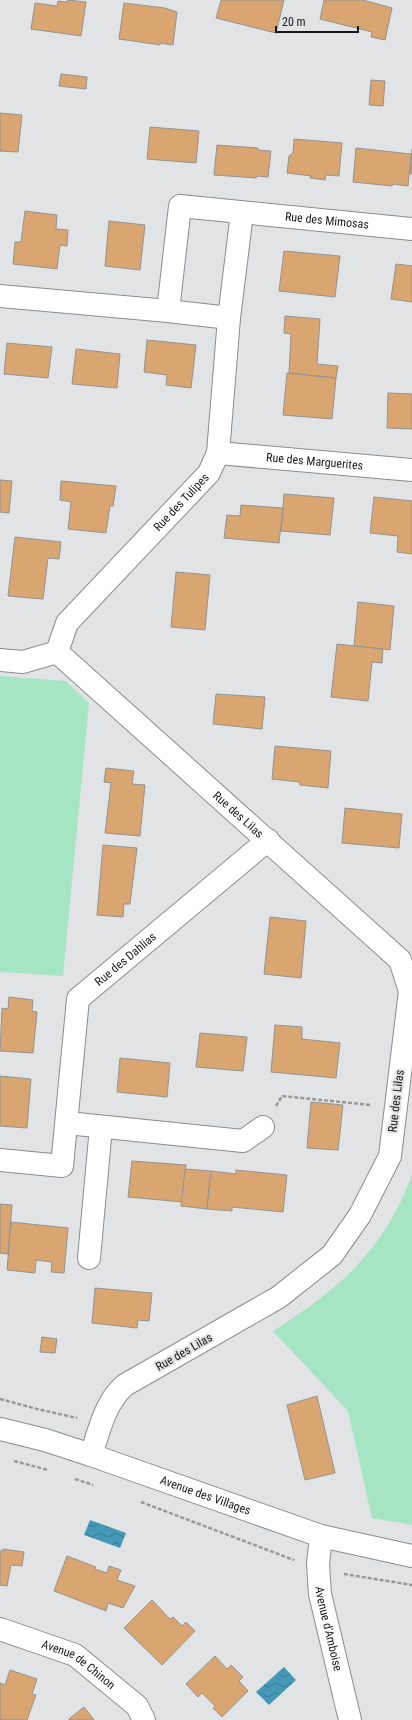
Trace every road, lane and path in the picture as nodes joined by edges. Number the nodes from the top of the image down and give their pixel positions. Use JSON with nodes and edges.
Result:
{"nodes":[{"id":1,"x":242,"y":213,"type":"junction"},
{"id":2,"x":412,"y":229,"type":"edge"},
{"id":3,"x":0,"y":296,"type":"edge"},
{"id":4,"x":168,"y":311,"type":"junction"},
{"id":5,"x":230,"y":318,"type":"junction"},
{"id":6,"x":218,"y":453,"type":"junction"},
{"id":7,"x":412,"y":470,"type":"edge"},
{"id":8,"x":57,"y":652,"type":"junction"},
{"id":9,"x":0,"y":660,"type":"edge"},
{"id":10,"x":268,"y":840,"type":"junction"},
{"id":11,"x":396,"y":1107,"type":"junction"},
{"id":12,"x":67,"y":1123,"type":"junction"},
{"id":13,"x":105,"y":1127,"type":"junction"},
{"id":14,"x":264,"y":1127,"type":"joint"},
{"id":15,"x":0,"y":1160,"type":"edge"},
{"id":16,"x":89,"y":1258,"type":"dead end"},
{"id":17,"x":0,"y":1399,"type":"edge"},
{"id":18,"x":44,"y":1411,"type":"dead end"},
{"id":19,"x":0,"y":1429,"type":"edge"},
{"id":20,"x":91,"y":1455,"type":"junction"},
{"id":21,"x":7,"y":1459,"type":"dead end"},
{"id":22,"x":55,"y":1472,"type":"dead end"},
{"id":23,"x":70,"y":1477,"type":"dead end"},
{"id":24,"x":98,"y":1487,"type":"dead end"},
{"id":25,"x":135,"y":1499,"type":"dead end"},
{"id":26,"x":321,"y":1536,"type":"junction"},
{"id":27,"x":412,"y":1556,"type":"edge"},
{"id":28,"x":319,"y":1570,"type":"junction"},
{"id":29,"x":412,"y":1585,"type":"edge"},
{"id":30,"x":0,"y":1629,"type":"edge"},
{"id":31,"x":144,"y":1720,"type":"edge"},
{"id":32,"x":350,"y":1720,"type":"edge"}],
"edges":[{"from":1,"to":2,"type":"street","name":"Rue des Mimosas"},
{"from":1,"to":4,"type":"street","name":"Rue des Mimosas"},
{"from":1,"to":5,"type":"street"},
{"from":3,"to":4,"type":"street"},
{"from":4,"to":5,"type":"street"},
{"from":5,"to":6,"type":"street","name":"Rue des Tulipes"},
{"from":6,"to":7,"type":"street","name":"Rue des Marguerites"},
{"from":6,"to":8,"type":"street","name":"Rue des Tulipes"},
{"from":8,"to":9,"type":"street"},
{"from":8,"to":10,"type":"street","name":"Rue des Lilas"},
{"from":10,"to":11,"type":"street","name":"Rue des Lilas"},
{"from":10,"to":12,"type":"street","name":"Rue des Dahlias"},
{"from":11,"to":14,"type":"path"},
{"from":11,"to":20,"type":"street","name":"Rue des Lilas"},
{"from":12,"to":13,"type":"street"},
{"from":12,"to":15,"type":"street","name":"Rue des Dahlias"},
{"from":13,"to":14,"type":"street"},
{"from":13,"to":16,"type":"street"},
{"from":17,"to":18,"type":"path"},
{"from":19,"to":20,"type":"street","name":"Avenue des Villages"},
{"from":20,"to":26,"type":"street","name":"Avenue des Villages"},
{"from":21,"to":22,"type":"path"},
{"from":23,"to":24,"type":"path"},
{"from":25,"to":28,"type":"path"},
{"from":26,"to":27,"type":"street","name":"Avenue des Villages"},
{"from":26,"to":28,"type":"street","name":"Avenue d'Amboise"},
{"from":28,"to":29,"type":"path"},
{"from":28,"to":32,"type":"street","name":"Avenue d'Amboise"},
{"from":30,"to":31,"type":"street","name":"Avenue de Chinon"}]}
